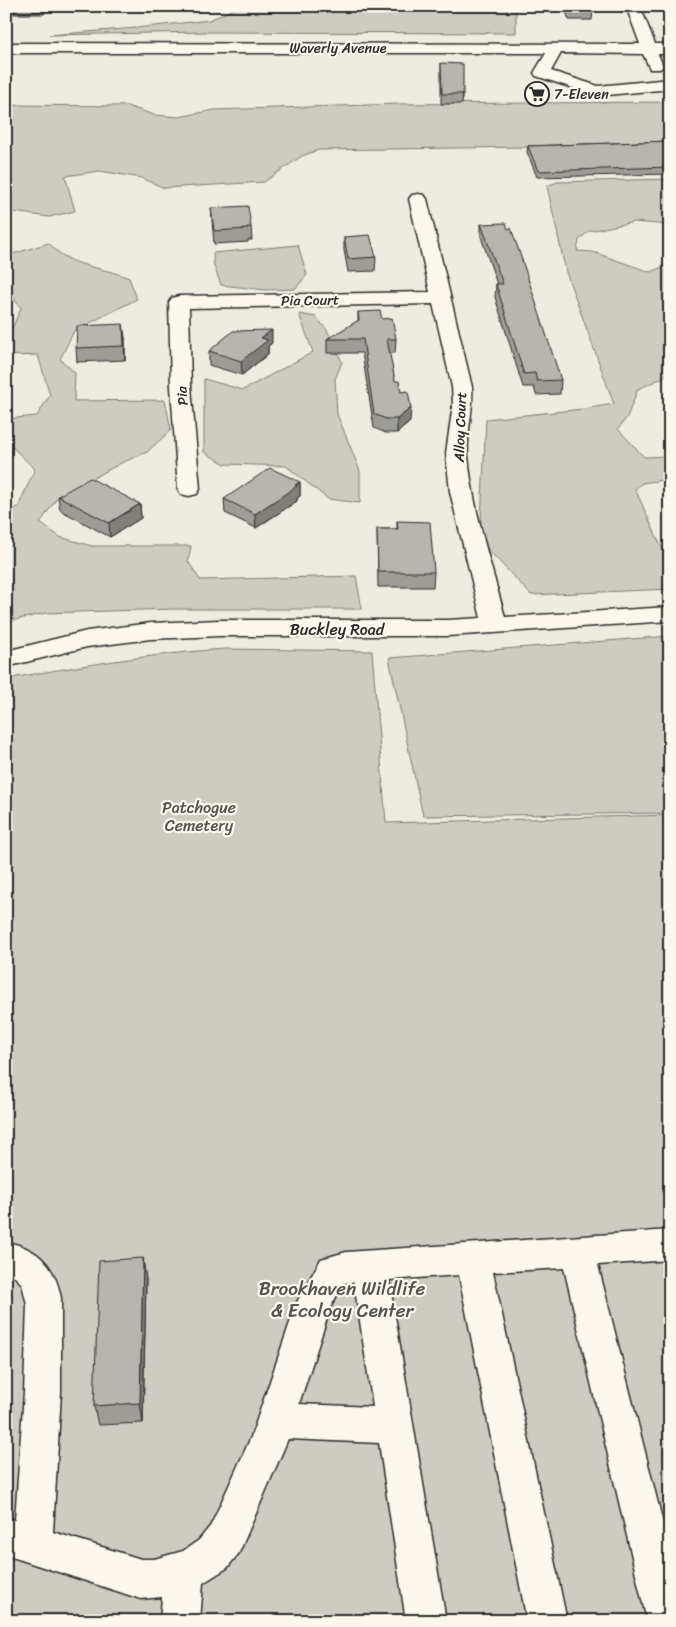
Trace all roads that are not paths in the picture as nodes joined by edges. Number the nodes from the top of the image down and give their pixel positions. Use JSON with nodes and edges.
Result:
{"nodes":[{"id":1,"x":633,"y":6,"type":"edge"},
{"id":2,"x":6,"y":48,"type":"edge"},
{"id":3,"x":556,"y":49,"type":"junction"},
{"id":4,"x":649,"y":49,"type":"junction"},
{"id":5,"x":670,"y":49,"type":"edge"},
{"id":6,"x":670,"y":83,"type":"edge"},
{"id":7,"x":418,"y":199,"type":"dead end"},
{"id":8,"x":441,"y":298,"type":"junction"},
{"id":9,"x":179,"y":302,"type":"joint"},
{"id":10,"x":189,"y":489,"type":"dead end"},
{"id":11,"x":670,"y":614,"type":"edge"},
{"id":12,"x":495,"y":626,"type":"junction"},
{"id":13,"x":6,"y":659,"type":"edge"},
{"id":14,"x":670,"y":1245,"type":"edge"},
{"id":15,"x":577,"y":1252,"type":"junction"},
{"id":16,"x":6,"y":1257,"type":"edge"},
{"id":17,"x":473,"y":1259,"type":"junction"},
{"id":18,"x":370,"y":1266,"type":"junction"},
{"id":19,"x":275,"y":1421,"type":"junction"},
{"id":20,"x":396,"y":1426,"type":"junction"},
{"id":21,"x":20,"y":1540,"type":"edge"},
{"id":22,"x":184,"y":1571,"type":"junction"},
{"id":23,"x":180,"y":1621,"type":"edge"},
{"id":24,"x":426,"y":1621,"type":"edge"},
{"id":25,"x":547,"y":1621,"type":"edge"},
{"id":26,"x":667,"y":1621,"type":"edge"}],
"edges":[{"from":1,"to":4,"type":"street"},
{"from":2,"to":3,"type":"street","name":"Waverly Avenue"},
{"from":3,"to":4,"type":"street","name":"Waverly Avenue"},
{"from":3,"to":6,"type":"street"},
{"from":4,"to":5,"type":"street","name":"Waverly Avenue"},
{"from":4,"to":6,"type":"street"},
{"from":7,"to":8,"type":"street","name":"Alloy Court"},
{"from":8,"to":9,"type":"street","name":"Pia Court"},
{"from":8,"to":12,"type":"street","name":"Alloy Court"},
{"from":9,"to":10,"type":"street","name":"Pia"},
{"from":11,"to":12,"type":"street","name":"Buckley Road"},
{"from":12,"to":13,"type":"street","name":"Buckley Road"},
{"from":14,"to":15,"type":"street"},
{"from":15,"to":17,"type":"street"},
{"from":15,"to":26,"type":"street"},
{"from":16,"to":21,"type":"street"},
{"from":17,"to":18,"type":"street"},
{"from":17,"to":25,"type":"street"},
{"from":18,"to":19,"type":"street"},
{"from":18,"to":20,"type":"street"},
{"from":19,"to":20,"type":"street"},
{"from":19,"to":22,"type":"street"},
{"from":20,"to":24,"type":"street"},
{"from":21,"to":22,"type":"street"},
{"from":22,"to":23,"type":"street"}]}
